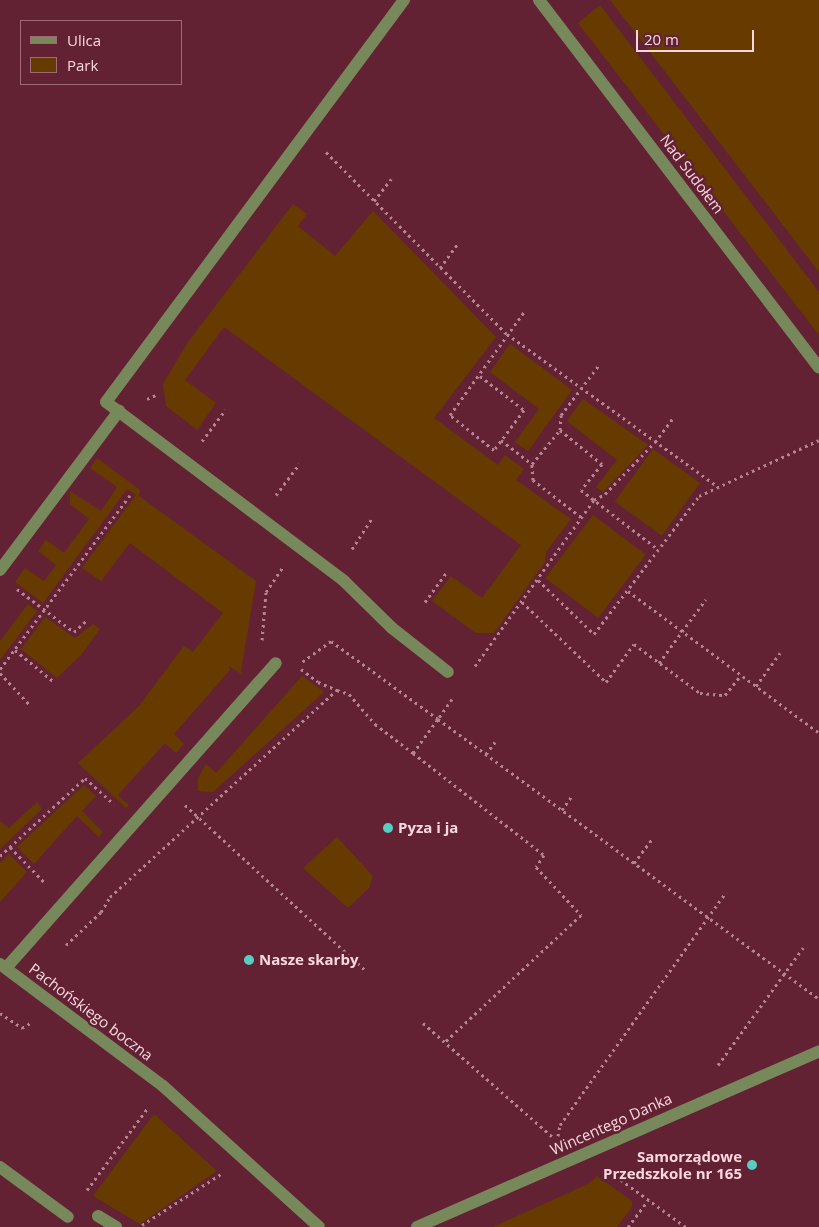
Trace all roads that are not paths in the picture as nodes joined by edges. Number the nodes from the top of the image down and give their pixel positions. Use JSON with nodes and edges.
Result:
{"nodes":[{"id":1,"x":404,"y":0,"type":"edge"},
{"id":2,"x":539,"y":0,"type":"edge"},
{"id":3,"x":819,"y":367,"type":"edge"},
{"id":4,"x":119,"y":411,"type":"junction"},
{"id":5,"x":0,"y":570,"type":"edge"},
{"id":6,"x":276,"y":663,"type":"dead end"},
{"id":7,"x":448,"y":672,"type":"road end"},
{"id":8,"x":3,"y":966,"type":"edge"},
{"id":9,"x":819,"y":1051,"type":"edge"},
{"id":10,"x":0,"y":1167,"type":"edge"},
{"id":11,"x":98,"y":1216,"type":"dead end"},
{"id":12,"x":68,"y":1217,"type":"road end"},
{"id":13,"x":116,"y":1227,"type":"edge"},
{"id":14,"x":319,"y":1227,"type":"edge"},
{"id":15,"x":416,"y":1227,"type":"edge"}],
"edges":[{"from":1,"to":4,"type":"street"},
{"from":2,"to":3,"type":"street","name":"Nad Sudołem"},
{"from":4,"to":5,"type":"street"},
{"from":4,"to":7,"type":"street"},
{"from":6,"to":8,"type":"street"},
{"from":8,"to":14,"type":"street","name":"Pachońskiego boczna"},
{"from":9,"to":15,"type":"street","name":"Wincentego Danka"},
{"from":10,"to":12,"type":"street"},
{"from":11,"to":13,"type":"street"}]}
